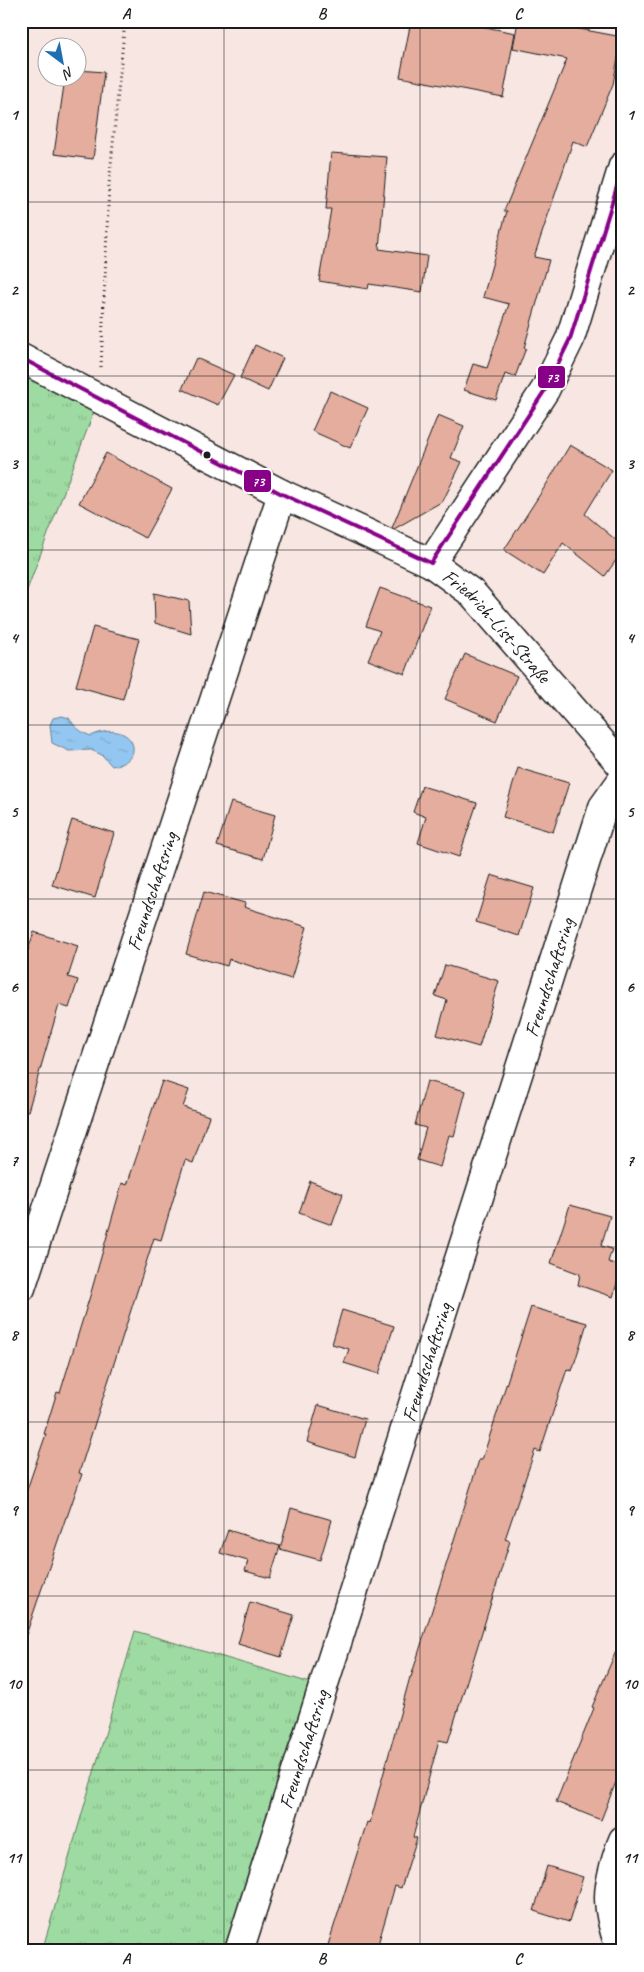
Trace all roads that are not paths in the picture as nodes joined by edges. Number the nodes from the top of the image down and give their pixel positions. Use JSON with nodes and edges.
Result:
{"nodes":[{"id":1,"x":623,"y":166,"type":"edge"},
{"id":2,"x":21,"y":358,"type":"edge"},
{"id":3,"x":282,"y":494,"type":"junction"},
{"id":4,"x":431,"y":563,"type":"junction"},
{"id":5,"x":623,"y":767,"type":"edge"},
{"id":6,"x":623,"y":779,"type":"edge"},
{"id":7,"x":21,"y":1288,"type":"edge"},
{"id":8,"x":623,"y":1840,"type":"edge"},
{"id":9,"x":240,"y":1951,"type":"edge"},
{"id":10,"x":622,"y":1951,"type":"edge"}],
"edges":[{"from":1,"to":4,"type":"street"},
{"from":2,"to":3,"type":"street","name":"Friedrich-List-Straße"},
{"from":3,"to":4,"type":"street","name":"Friedrich-List-Straße"},
{"from":3,"to":7,"type":"street","name":"Freundschaftsring"},
{"from":4,"to":5,"type":"street","name":"Friedrich-List-Straße"},
{"from":6,"to":9,"type":"street","name":"Freundschaftsring"},
{"from":8,"to":10,"type":"street"}]}
